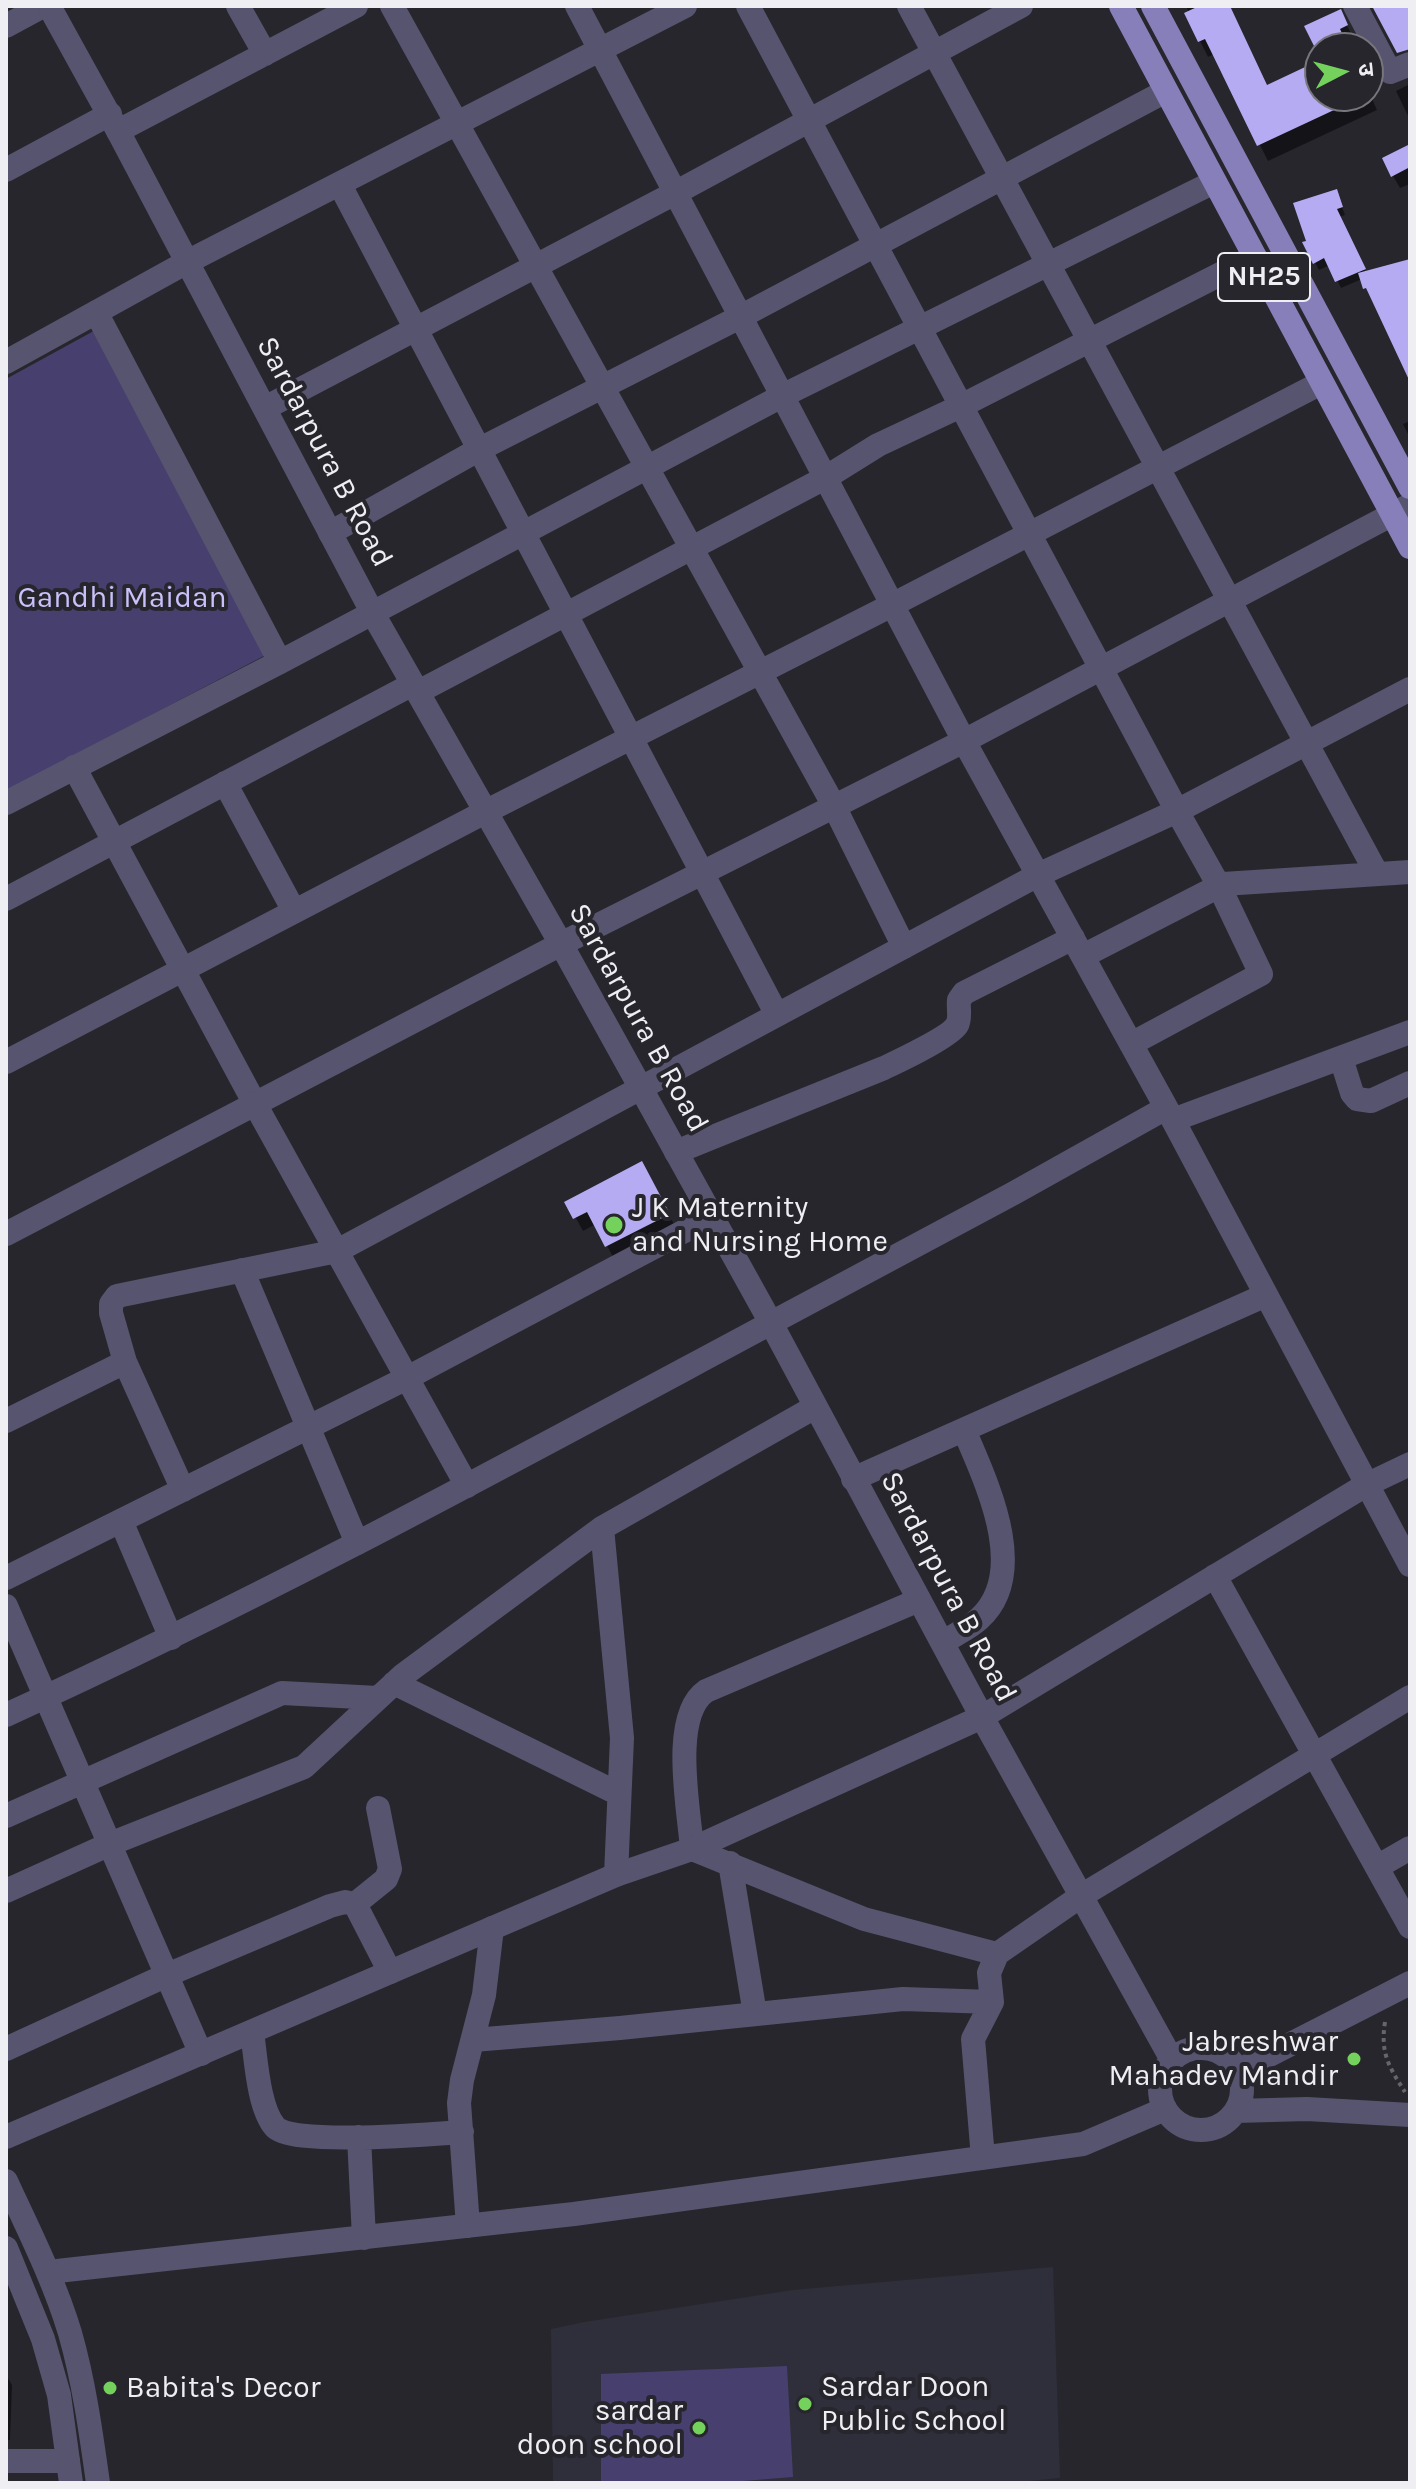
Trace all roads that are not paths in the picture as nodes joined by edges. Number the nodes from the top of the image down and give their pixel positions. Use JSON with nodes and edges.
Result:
{"nodes":[{"id":1,"x":43,"y":6,"type":"edge"},
{"id":2,"x":49,"y":6,"type":"edge"},
{"id":3,"x":238,"y":6,"type":"edge"},
{"id":4,"x":356,"y":6,"type":"edge"},
{"id":5,"x":392,"y":6,"type":"edge"},
{"id":6,"x":577,"y":6,"type":"edge"},
{"id":7,"x":685,"y":6,"type":"edge"},
{"id":8,"x":748,"y":6,"type":"edge"},
{"id":9,"x":909,"y":6,"type":"edge"},
{"id":10,"x":1021,"y":6,"type":"edge"},
{"id":11,"x":1121,"y":6,"type":"edge"},
{"id":12,"x":1153,"y":6,"type":"edge"},
{"id":13,"x":1355,"y":6,"type":"edge"},
{"id":14,"x":6,"y":26,"type":"edge"},
{"id":15,"x":601,"y":51,"type":"junction"},
{"id":16,"x":934,"y":53,"type":"junction"},
{"id":17,"x":265,"y":54,"type":"junction"},
{"id":18,"x":1410,"y":64,"type":"edge"},
{"id":19,"x":1166,"y":91,"type":"junction"},
{"id":20,"x":808,"y":122,"type":"junction"},
{"id":21,"x":114,"y":123,"type":"junction"},
{"id":22,"x":459,"y":124,"type":"junction"},
{"id":23,"x":6,"y":170,"type":"edge"},
{"id":24,"x":1001,"y":180,"type":"junction"},
{"id":25,"x":1214,"y":182,"type":"junction"},
{"id":26,"x":340,"y":185,"type":"junction"},
{"id":27,"x":675,"y":193,"type":"junction"},
{"id":28,"x":874,"y":247,"type":"junction"},
{"id":29,"x":1254,"y":257,"type":"junction"},
{"id":30,"x":187,"y":262,"type":"junction"},
{"id":31,"x":1048,"y":264,"type":"junction"},
{"id":32,"x":537,"y":265,"type":"junction"},
{"id":33,"x":96,"y":312,"type":"junction"},
{"id":34,"x":740,"y":317,"type":"junction"},
{"id":35,"x":414,"y":328,"type":"junction"},
{"id":36,"x":919,"y":328,"type":"junction"},
{"id":37,"x":1090,"y":341,"type":"junction"},
{"id":38,"x":6,"y":362,"type":"edge"},
{"id":39,"x":1321,"y":383,"type":"junction"},
{"id":40,"x":603,"y":386,"type":"junction"},
{"id":41,"x":782,"y":396,"type":"junction"},
{"id":42,"x":961,"y":406,"type":"junction"},
{"id":43,"x":265,"y":408,"type":"junction"},
{"id":44,"x":478,"y":450,"type":"junction"},
{"id":45,"x":647,"y":467,"type":"junction"},
{"id":46,"x":1158,"y":467,"type":"junction"},
{"id":47,"x":825,"y":478,"type":"junction"},
{"id":48,"x":1410,"y":487,"type":"edge"},
{"id":49,"x":1401,"y":510,"type":"edge"},
{"id":50,"x":330,"y":533,"type":"junction"},
{"id":51,"x":521,"y":533,"type":"junction"},
{"id":52,"x":1028,"y":534,"type":"junction"},
{"id":53,"x":692,"y":547,"type":"junction"},
{"id":54,"x":1410,"y":547,"type":"edge"},
{"id":55,"x":1230,"y":602,"type":"junction"},
{"id":56,"x":892,"y":605,"type":"junction"},
{"id":57,"x":372,"y":612,"type":"junction"},
{"id":58,"x":564,"y":614,"type":"junction"},
{"id":59,"x":280,"y":662,"type":"junction"},
{"id":60,"x":1100,"y":669,"type":"junction"},
{"id":61,"x":760,"y":672,"type":"junction"},
{"id":62,"x":415,"y":688,"type":"junction"},
{"id":63,"x":1410,"y":689,"type":"edge"},
{"id":64,"x":631,"y":738,"type":"junction"},
{"id":65,"x":964,"y":741,"type":"junction"},
{"id":66,"x":1307,"y":743,"type":"junction"},
{"id":67,"x":74,"y":767,"type":"junction"},
{"id":68,"x":225,"y":783,"type":"junction"},
{"id":69,"x":6,"y":803,"type":"edge"},
{"id":70,"x":834,"y":806,"type":"junction"},
{"id":71,"x":1177,"y":811,"type":"junction"},
{"id":72,"x":485,"y":812,"type":"junction"},
{"id":73,"x":114,"y":842,"type":"junction"},
{"id":74,"x":703,"y":872,"type":"junction"},
{"id":75,"x":1410,"y":872,"type":"edge"},
{"id":76,"x":1377,"y":874,"type":"junction"},
{"id":77,"x":1038,"y":875,"type":"junction"},
{"id":78,"x":1219,"y":886,"type":"junction"},
{"id":79,"x":6,"y":899,"type":"edge"},
{"id":80,"x":294,"y":911,"type":"junction"},
{"id":81,"x":561,"y":944,"type":"junction"},
{"id":82,"x":904,"y":947,"type":"junction"},
{"id":83,"x":1078,"y":947,"type":"junction"},
{"id":84,"x":184,"y":969,"type":"junction"},
{"id":85,"x":777,"y":1015,"type":"junction"},
{"id":86,"x":1410,"y":1032,"type":"edge"},
{"id":87,"x":1131,"y":1044,"type":"junction"},
{"id":88,"x":1341,"y":1058,"type":"junction"},
{"id":89,"x":6,"y":1062,"type":"edge"},
{"id":90,"x":1410,"y":1083,"type":"edge"},
{"id":91,"x":640,"y":1089,"type":"junction"},
{"id":92,"x":255,"y":1104,"type":"junction"},
{"id":93,"x":1170,"y":1114,"type":"junction"},
{"id":94,"x":676,"y":1152,"type":"junction"},
{"id":95,"x":711,"y":1217,"type":"junction"},
{"id":96,"x":6,"y":1234,"type":"edge"},
{"id":97,"x":337,"y":1251,"type":"junction"},
{"id":98,"x":242,"y":1270,"type":"junction"},
{"id":99,"x":1266,"y":1295,"type":"junction"},
{"id":100,"x":771,"y":1323,"type":"junction"},
{"id":101,"x":125,"y":1362,"type":"junction"},
{"id":102,"x":407,"y":1378,"type":"junction"},
{"id":103,"x":815,"y":1407,"type":"junction"},
{"id":104,"x":6,"y":1421,"type":"edge"},
{"id":105,"x":307,"y":1428,"type":"junction"},
{"id":106,"x":964,"y":1430,"type":"junction"},
{"id":107,"x":1410,"y":1464,"type":"edge"},
{"id":108,"x":853,"y":1479,"type":"junction"},
{"id":109,"x":1366,"y":1485,"type":"junction"},
{"id":110,"x":467,"y":1486,"type":"junction"},
{"id":111,"x":183,"y":1490,"type":"junction"},
{"id":112,"x":121,"y":1521,"type":"junction"},
{"id":113,"x":602,"y":1528,"type":"junction"},
{"id":114,"x":357,"y":1543,"type":"junction"},
{"id":115,"x":1410,"y":1565,"type":"edge"},
{"id":116,"x":1215,"y":1576,"type":"junction"},
{"id":117,"x":6,"y":1578,"type":"edge"},
{"id":118,"x":919,"y":1600,"type":"junction"},
{"id":119,"x":6,"y":1606,"type":"edge"},
{"id":120,"x":171,"y":1638,"type":"junction"},
{"id":121,"x":943,"y":1643,"type":"junction"},
{"id":122,"x":386,"y":1691,"type":"junction"},
{"id":123,"x":45,"y":1697,"type":"junction"},
{"id":124,"x":1410,"y":1697,"type":"edge"},
{"id":125,"x":6,"y":1715,"type":"edge"},
{"id":126,"x":982,"y":1717,"type":"junction"},
{"id":127,"x":1316,"y":1754,"type":"junction"},
{"id":128,"x":83,"y":1783,"type":"junction"},
{"id":129,"x":619,"y":1794,"type":"junction"},
{"id":130,"x":378,"y":1808,"type":"dead end"},
{"id":131,"x":6,"y":1816,"type":"edge"},
{"id":132,"x":110,"y":1844,"type":"junction"},
{"id":133,"x":1410,"y":1848,"type":"edge"},
{"id":134,"x":692,"y":1849,"type":"junction"},
{"id":135,"x":730,"y":1863,"type":"junction"},
{"id":136,"x":1377,"y":1867,"type":"junction"},
{"id":137,"x":616,"y":1875,"type":"junction"},
{"id":138,"x":6,"y":1891,"type":"edge"},
{"id":139,"x":1081,"y":1896,"type":"junction"},
{"id":140,"x":355,"y":1904,"type":"junction"},
{"id":141,"x":1410,"y":1927,"type":"edge"},
{"id":142,"x":492,"y":1928,"type":"junction"},
{"id":143,"x":997,"y":1954,"type":"junction"},
{"id":144,"x":390,"y":1972,"type":"junction"},
{"id":145,"x":167,"y":1975,"type":"junction"},
{"id":146,"x":1405,"y":1986,"type":"edge"},
{"id":147,"x":992,"y":2002,"type":"junction"},
{"id":148,"x":755,"y":2014,"type":"junction"},
{"id":149,"x":252,"y":2032,"type":"junction"},
{"id":150,"x":473,"y":2040,"type":"junction"},
{"id":151,"x":6,"y":2049,"type":"edge"},
{"id":152,"x":201,"y":2054,"type":"junction"},
{"id":153,"x":1172,"y":2060,"type":"junction"},
{"id":154,"x":1238,"y":2071,"type":"junction"},
{"id":155,"x":1165,"y":2109,"type":"junction"},
{"id":156,"x":1236,"y":2111,"type":"junction"},
{"id":157,"x":1410,"y":2115,"type":"edge"},
{"id":158,"x":462,"y":2132,"type":"junction"},
{"id":159,"x":6,"y":2137,"type":"edge"},
{"id":160,"x":359,"y":2137,"type":"junction"},
{"id":161,"x":983,"y":2158,"type":"junction"},
{"id":162,"x":6,"y":2181,"type":"edge"},
{"id":163,"x":468,"y":2226,"type":"junction"},
{"id":164,"x":364,"y":2238,"type":"junction"},
{"id":165,"x":6,"y":2248,"type":"edge"},
{"id":166,"x":48,"y":2272,"type":"junction"},
{"id":167,"x":12,"y":2276,"type":"edge"},
{"id":168,"x":6,"y":2461,"type":"edge"},
{"id":169,"x":70,"y":2472,"type":"edge"},
{"id":170,"x":98,"y":2483,"type":"edge"}],
"edges":[{"from":1,"to":14,"type":"street"},
{"from":2,"to":21,"type":"street","name":"Sardarpura B Road"},
{"from":3,"to":17,"type":"street"},
{"from":4,"to":17,"type":"street"},
{"from":5,"to":22,"type":"street"},
{"from":6,"to":15,"type":"street"},
{"from":7,"to":15,"type":"street"},
{"from":8,"to":20,"type":"street"},
{"from":9,"to":16,"type":"street"},
{"from":10,"to":16,"type":"street"},
{"from":11,"to":19,"type":"main road","number":"NH25"},
{"from":12,"to":48,"type":"main road","number":"NH25"},
{"from":13,"to":18,"type":"street"},
{"from":15,"to":22,"type":"street"},
{"from":15,"to":27,"type":"street"},
{"from":16,"to":20,"type":"street"},
{"from":16,"to":24,"type":"street"},
{"from":17,"to":21,"type":"street"},
{"from":19,"to":24,"type":"street"},
{"from":19,"to":25,"type":"main road","number":"NH25"},
{"from":20,"to":27,"type":"street"},
{"from":20,"to":28,"type":"street"},
{"from":21,"to":23,"type":"street"},
{"from":21,"to":30,"type":"street","name":"Sardarpura B Road"},
{"from":22,"to":26,"type":"street"},
{"from":22,"to":32,"type":"street"},
{"from":24,"to":28,"type":"street"},
{"from":24,"to":31,"type":"street"},
{"from":25,"to":29,"type":"main road","number":"NH25"},
{"from":25,"to":31,"type":"street"},
{"from":26,"to":30,"type":"street"},
{"from":26,"to":35,"type":"street"},
{"from":27,"to":32,"type":"street"},
{"from":27,"to":34,"type":"street"},
{"from":28,"to":34,"type":"street"},
{"from":28,"to":36,"type":"street"},
{"from":29,"to":37,"type":"street"},
{"from":29,"to":39,"type":"main road","number":"NH25"},
{"from":30,"to":33,"type":"street"},
{"from":30,"to":43,"type":"street","name":"Sardarpura B Road"},
{"from":31,"to":36,"type":"street"},
{"from":31,"to":37,"type":"street"},
{"from":32,"to":35,"type":"street"},
{"from":32,"to":40,"type":"street"},
{"from":33,"to":38,"type":"street"},
{"from":33,"to":59,"type":"street"},
{"from":34,"to":40,"type":"street"},
{"from":34,"to":41,"type":"street"},
{"from":35,"to":43,"type":"street"},
{"from":35,"to":44,"type":"street"},
{"from":36,"to":41,"type":"street"},
{"from":36,"to":42,"type":"street"},
{"from":37,"to":42,"type":"street"},
{"from":37,"to":46,"type":"street"},
{"from":39,"to":46,"type":"street"},
{"from":39,"to":49,"type":"main road","number":"NH25"},
{"from":40,"to":44,"type":"street"},
{"from":40,"to":45,"type":"street"},
{"from":41,"to":45,"type":"street"},
{"from":41,"to":47,"type":"street"},
{"from":42,"to":47,"type":"street"},
{"from":42,"to":52,"type":"street"},
{"from":43,"to":50,"type":"street","name":"Sardarpura B Road"},
{"from":44,"to":50,"type":"street"},
{"from":44,"to":51,"type":"street"},
{"from":45,"to":51,"type":"street"},
{"from":45,"to":53,"type":"street"},
{"from":46,"to":52,"type":"street"},
{"from":46,"to":55,"type":"street"},
{"from":47,"to":53,"type":"street"},
{"from":47,"to":56,"type":"street"},
{"from":49,"to":54,"type":"main road","number":"NH25"},
{"from":49,"to":55,"type":"street"},
{"from":50,"to":57,"type":"street","name":"Sardarpura B Road"},
{"from":51,"to":57,"type":"street"},
{"from":51,"to":58,"type":"street"},
{"from":52,"to":56,"type":"street"},
{"from":52,"to":60,"type":"street"},
{"from":53,"to":58,"type":"street"},
{"from":53,"to":61,"type":"street"},
{"from":55,"to":60,"type":"street"},
{"from":55,"to":66,"type":"street"},
{"from":56,"to":61,"type":"street"},
{"from":56,"to":65,"type":"street"},
{"from":57,"to":59,"type":"street"},
{"from":57,"to":62,"type":"street","name":"Sardarpura B Road"},
{"from":58,"to":62,"type":"street"},
{"from":58,"to":64,"type":"street"},
{"from":59,"to":67,"type":"street"},
{"from":60,"to":65,"type":"street"},
{"from":60,"to":71,"type":"street"},
{"from":61,"to":64,"type":"street"},
{"from":61,"to":70,"type":"street"},
{"from":62,"to":68,"type":"street"},
{"from":62,"to":72,"type":"street","name":"Sardarpura B Road"},
{"from":63,"to":66,"type":"street"},
{"from":64,"to":72,"type":"street"},
{"from":64,"to":74,"type":"street"},
{"from":65,"to":70,"type":"street"},
{"from":65,"to":77,"type":"street"},
{"from":66,"to":71,"type":"street"},
{"from":66,"to":76,"type":"street"},
{"from":67,"to":69,"type":"street"},
{"from":67,"to":73,"type":"street"},
{"from":68,"to":73,"type":"street"},
{"from":68,"to":80,"type":"street"},
{"from":70,"to":74,"type":"street"},
{"from":70,"to":82,"type":"street"},
{"from":71,"to":77,"type":"street"},
{"from":71,"to":78,"type":"street"},
{"from":72,"to":80,"type":"street"},
{"from":72,"to":81,"type":"street","name":"Sardarpura B Road"},
{"from":73,"to":79,"type":"street"},
{"from":73,"to":84,"type":"street"},
{"from":74,"to":81,"type":"street"},
{"from":74,"to":85,"type":"street"},
{"from":75,"to":76,"type":"street"},
{"from":76,"to":78,"type":"street"},
{"from":77,"to":82,"type":"street"},
{"from":77,"to":83,"type":"street"},
{"from":78,"to":83,"type":"street"},
{"from":78,"to":87,"type":"street"},
{"from":80,"to":84,"type":"street"},
{"from":81,"to":91,"type":"street","name":"Sardarpura B Road"},
{"from":81,"to":92,"type":"street"},
{"from":82,"to":85,"type":"street"},
{"from":83,"to":87,"type":"street"},
{"from":83,"to":94,"type":"street"},
{"from":84,"to":89,"type":"street"},
{"from":84,"to":92,"type":"street"},
{"from":85,"to":91,"type":"street"},
{"from":86,"to":88,"type":"street"},
{"from":87,"to":93,"type":"street"},
{"from":88,"to":90,"type":"street"},
{"from":88,"to":93,"type":"street"},
{"from":91,"to":94,"type":"street","name":"Sardarpura B Road"},
{"from":91,"to":97,"type":"street"},
{"from":92,"to":96,"type":"street"},
{"from":92,"to":97,"type":"street"},
{"from":93,"to":99,"type":"street"},
{"from":93,"to":100,"type":"street"},
{"from":94,"to":95,"type":"street","name":"Sardarpura B Road"},
{"from":95,"to":100,"type":"street","name":"Sardarpura B Road"},
{"from":95,"to":102,"type":"street"},
{"from":97,"to":98,"type":"street"},
{"from":97,"to":102,"type":"street"},
{"from":98,"to":101,"type":"street"},
{"from":98,"to":105,"type":"street"},
{"from":99,"to":106,"type":"street"},
{"from":99,"to":109,"type":"street"},
{"from":100,"to":103,"type":"street","name":"Sardarpura B Road"},
{"from":100,"to":110,"type":"street"},
{"from":101,"to":104,"type":"street"},
{"from":101,"to":111,"type":"street"},
{"from":102,"to":105,"type":"street"},
{"from":102,"to":110,"type":"street"},
{"from":103,"to":108,"type":"street","name":"Sardarpura B Road"},
{"from":103,"to":113,"type":"street"},
{"from":105,"to":111,"type":"street"},
{"from":105,"to":114,"type":"street"},
{"from":106,"to":108,"type":"street"},
{"from":106,"to":121,"type":"street"},
{"from":107,"to":109,"type":"street"},
{"from":108,"to":118,"type":"street","name":"Sardarpura B Road"},
{"from":109,"to":115,"type":"street"},
{"from":109,"to":116,"type":"street"},
{"from":110,"to":114,"type":"street"},
{"from":111,"to":112,"type":"street"},
{"from":112,"to":117,"type":"street"},
{"from":112,"to":120,"type":"street"},
{"from":113,"to":122,"type":"street"},
{"from":113,"to":129,"type":"street"},
{"from":114,"to":120,"type":"street"},
{"from":116,"to":126,"type":"street"},
{"from":116,"to":127,"type":"street"},
{"from":118,"to":121,"type":"street","name":"Sardarpura B Road"},
{"from":118,"to":134,"type":"street"},
{"from":119,"to":123,"type":"street"},
{"from":120,"to":123,"type":"street"},
{"from":121,"to":126,"type":"street","name":"Sardarpura B Road"},
{"from":122,"to":128,"type":"street"},
{"from":122,"to":129,"type":"street"},
{"from":122,"to":132,"type":"street"},
{"from":123,"to":125,"type":"street"},
{"from":123,"to":128,"type":"street"},
{"from":124,"to":127,"type":"street"},
{"from":126,"to":134,"type":"street"},
{"from":126,"to":139,"type":"street","name":"Sardarpura B Road"},
{"from":127,"to":136,"type":"street"},
{"from":127,"to":139,"type":"street"},
{"from":128,"to":131,"type":"street"},
{"from":128,"to":132,"type":"street"},
{"from":129,"to":137,"type":"street"},
{"from":130,"to":140,"type":"street"},
{"from":132,"to":138,"type":"street"},
{"from":132,"to":145,"type":"street"},
{"from":133,"to":136,"type":"street"},
{"from":134,"to":135,"type":"street"},
{"from":134,"to":137,"type":"street"},
{"from":135,"to":143,"type":"street"},
{"from":135,"to":148,"type":"street"},
{"from":136,"to":141,"type":"street"},
{"from":137,"to":142,"type":"street"},
{"from":139,"to":143,"type":"street"},
{"from":139,"to":153,"type":"street","name":"Sardarpura B Road"},
{"from":140,"to":144,"type":"street"},
{"from":140,"to":145,"type":"street"},
{"from":142,"to":144,"type":"street"},
{"from":142,"to":150,"type":"street"},
{"from":143,"to":147,"type":"street"},
{"from":144,"to":149,"type":"street"},
{"from":145,"to":151,"type":"street"},
{"from":145,"to":152,"type":"street"},
{"from":146,"to":154,"type":"street"},
{"from":147,"to":148,"type":"street"},
{"from":147,"to":161,"type":"street"},
{"from":148,"to":150,"type":"street"},
{"from":149,"to":152,"type":"street"},
{"from":149,"to":160,"type":"street"},
{"from":150,"to":158,"type":"street"},
{"from":152,"to":159,"type":"street"},
{"from":153,"to":154,"type":"street"},
{"from":153,"to":155,"type":"street"},
{"from":154,"to":156,"type":"street"},
{"from":155,"to":156,"type":"street"},
{"from":155,"to":161,"type":"street"},
{"from":156,"to":157,"type":"street"},
{"from":158,"to":160,"type":"street"},
{"from":158,"to":163,"type":"street"},
{"from":160,"to":164,"type":"street"},
{"from":161,"to":163,"type":"street"},
{"from":162,"to":166,"type":"street"},
{"from":163,"to":164,"type":"street"},
{"from":164,"to":166,"type":"street"},
{"from":165,"to":167,"type":"street"},
{"from":166,"to":167,"type":"street"},
{"from":166,"to":170,"type":"street"},
{"from":167,"to":169,"type":"street"},
{"from":168,"to":169,"type":"street"}]}
